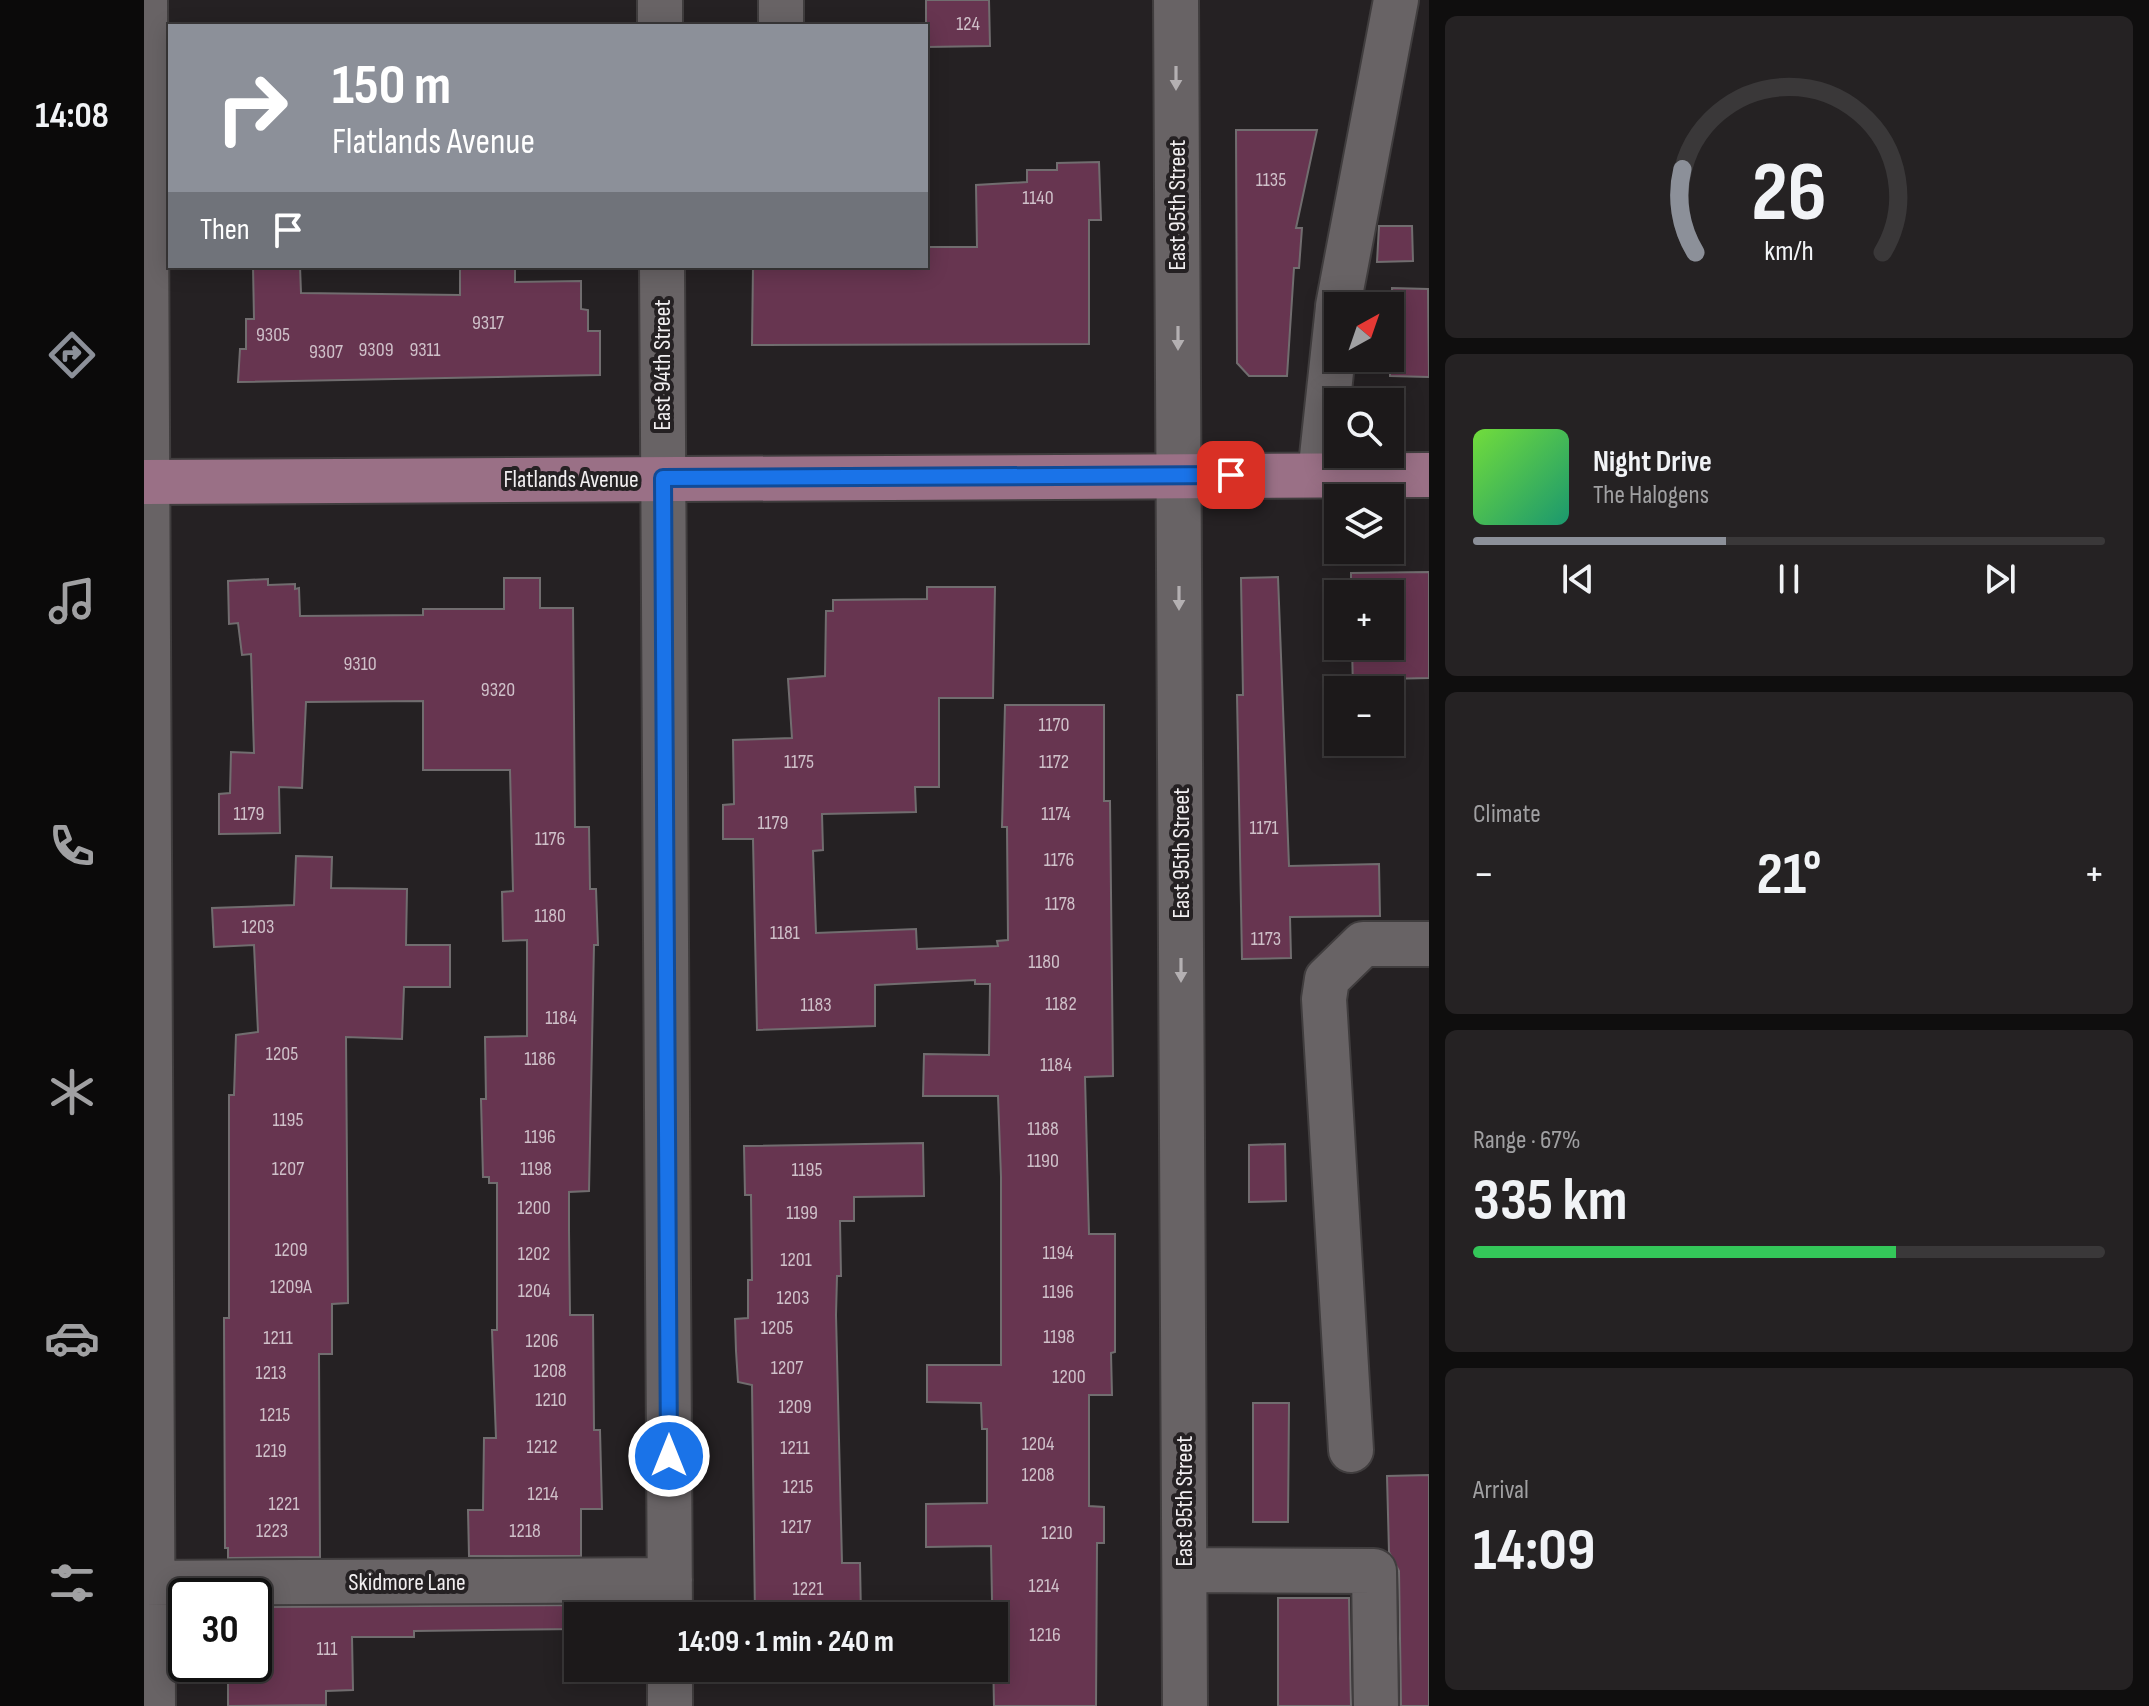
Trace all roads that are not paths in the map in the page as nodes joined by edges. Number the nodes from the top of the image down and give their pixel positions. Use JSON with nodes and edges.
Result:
{"nodes":[{"id":1,"x":145,"y":0,"type":"edge"},
{"id":2,"x":660,"y":0,"type":"edge"},
{"id":3,"x":781,"y":0,"type":"edge"},
{"id":4,"x":1176,"y":0,"type":"edge"},
{"id":5,"x":1396,"y":0,"type":"edge"},
{"id":6,"x":660,"y":24,"type":"edge"},
{"id":7,"x":781,"y":24,"type":"edge"},
{"id":8,"x":662,"y":268,"type":"edge"},
{"id":9,"x":1341,"y":292,"type":"edge"},
{"id":10,"x":1331,"y":372,"type":"edge"},
{"id":11,"x":1320,"y":475,"type":"junction"},
{"id":12,"x":1429,"y":475,"type":"edge"},
{"id":13,"x":1178,"y":476,"type":"junction"},
{"id":14,"x":663,"y":478,"type":"junction"},
{"id":15,"x":146,"y":482,"type":"edge"},
{"id":16,"x":146,"y":695,"type":"edge"},
{"id":17,"x":1429,"y":944,"type":"edge"},
{"id":18,"x":1351,"y":1450,"type":"dead end"},
{"id":19,"x":1185,"y":1570,"type":"junction"},
{"id":20,"x":148,"y":1583,"type":"edge"},
{"id":21,"x":670,"y":1598,"type":"edge"},
{"id":22,"x":670,"y":1682,"type":"edge"},
{"id":23,"x":153,"y":1706,"type":"edge"},
{"id":24,"x":670,"y":1706,"type":"edge"},
{"id":25,"x":1185,"y":1706,"type":"edge"},
{"id":26,"x":1376,"y":1706,"type":"edge"}],
"edges":[{"from":1,"to":15,"type":"street"},
{"from":2,"to":6,"type":"street"},
{"from":3,"to":7,"type":"street"},
{"from":4,"to":13,"type":"street","name":"East 95th Street","one_way":true},
{"from":5,"to":9,"type":"street"},
{"from":8,"to":14,"type":"street","name":"East 94th Street"},
{"from":10,"to":11,"type":"street"},
{"from":11,"to":12,"type":"main road","name":"Flatlands Avenue"},
{"from":11,"to":13,"type":"main road","name":"Flatlands Avenue"},
{"from":13,"to":14,"type":"main road","name":"Flatlands Avenue"},
{"from":13,"to":19,"type":"street","name":"East 95th Street","one_way":true},
{"from":14,"to":15,"type":"main road","name":"Flatlands Avenue"},
{"from":14,"to":21,"type":"street","name":"East 94th Street"},
{"from":15,"to":16,"type":"street"},
{"from":16,"to":20,"type":"street"},
{"from":17,"to":18,"type":"street"},
{"from":19,"to":25,"type":"street","name":"East 95th Street"},
{"from":19,"to":26,"type":"street"},
{"from":20,"to":21,"type":"street","name":"Skidmore Lane"},
{"from":20,"to":23,"type":"street"},
{"from":22,"to":24,"type":"street"}]}
